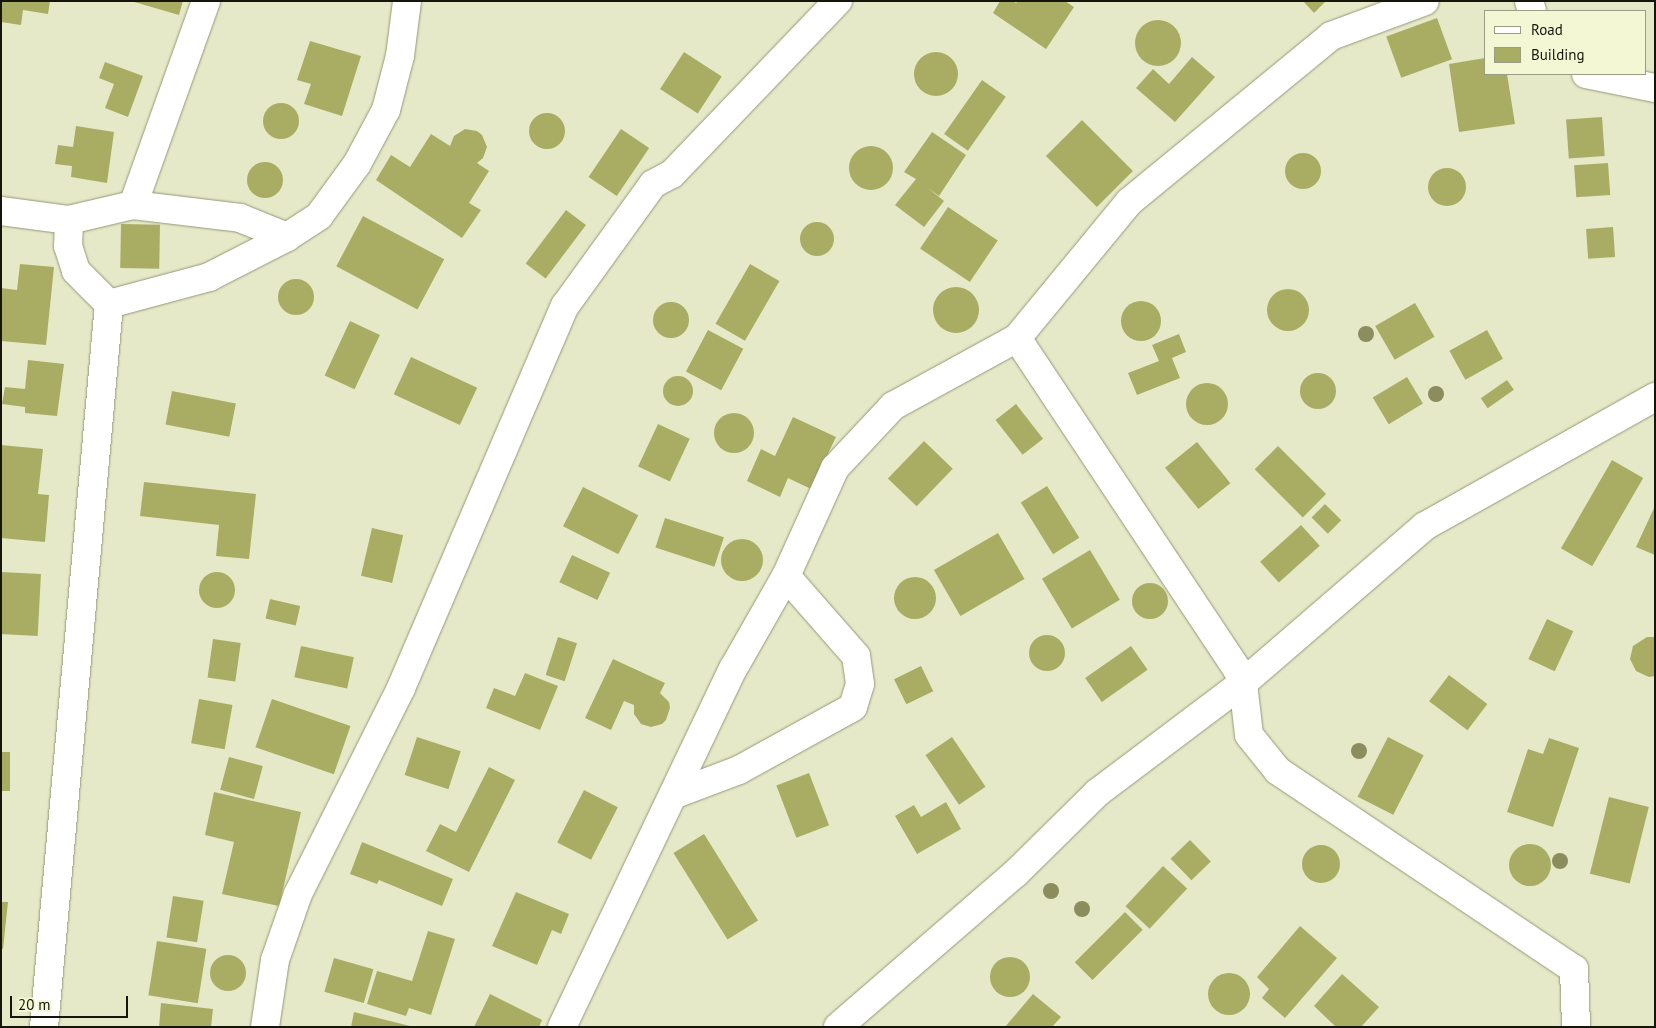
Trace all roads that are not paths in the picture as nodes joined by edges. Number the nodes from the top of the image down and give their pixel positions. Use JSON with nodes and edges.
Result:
{"nodes":[{"id":1,"x":206,"y":1,"type":"edge"},
{"id":2,"x":407,"y":1,"type":"edge"},
{"id":3,"x":838,"y":1,"type":"edge"},
{"id":4,"x":1425,"y":1,"type":"edge"},
{"id":5,"x":1591,"y":75,"type":"edge"},
{"id":6,"x":1655,"y":88,"type":"edge"},
{"id":7,"x":133,"y":205,"type":"junction"},
{"id":8,"x":1,"y":211,"type":"edge"},
{"id":9,"x":69,"y":220,"type":"junction"},
{"id":10,"x":287,"y":238,"type":"junction"},
{"id":11,"x":109,"y":304,"type":"junction"},
{"id":12,"x":1017,"y":338,"type":"junction"},
{"id":13,"x":1655,"y":397,"type":"edge"},
{"id":14,"x":786,"y":576,"type":"junction"},
{"id":15,"x":1243,"y":683,"type":"junction"},
{"id":16,"x":673,"y":795,"type":"junction"},
{"id":17,"x":44,"y":1027,"type":"edge"},
{"id":18,"x":265,"y":1027,"type":"edge"},
{"id":19,"x":562,"y":1027,"type":"edge"},
{"id":20,"x":838,"y":1027,"type":"edge"},
{"id":21,"x":1576,"y":1027,"type":"edge"}],
"edges":[{"from":1,"to":7,"type":"street"},
{"from":2,"to":10,"type":"street"},
{"from":3,"to":18,"type":"street"},
{"from":4,"to":12,"type":"street"},
{"from":5,"to":6,"type":"street"},
{"from":7,"to":9,"type":"street"},
{"from":7,"to":10,"type":"street"},
{"from":8,"to":9,"type":"street"},
{"from":9,"to":11,"type":"street"},
{"from":10,"to":11,"type":"street"},
{"from":11,"to":17,"type":"street"},
{"from":12,"to":14,"type":"street"},
{"from":12,"to":15,"type":"street"},
{"from":13,"to":15,"type":"street"},
{"from":14,"to":16,"type":"street"},
{"from":14,"to":16,"type":"street"},
{"from":15,"to":20,"type":"street"},
{"from":15,"to":21,"type":"street"},
{"from":16,"to":19,"type":"street"}]}
